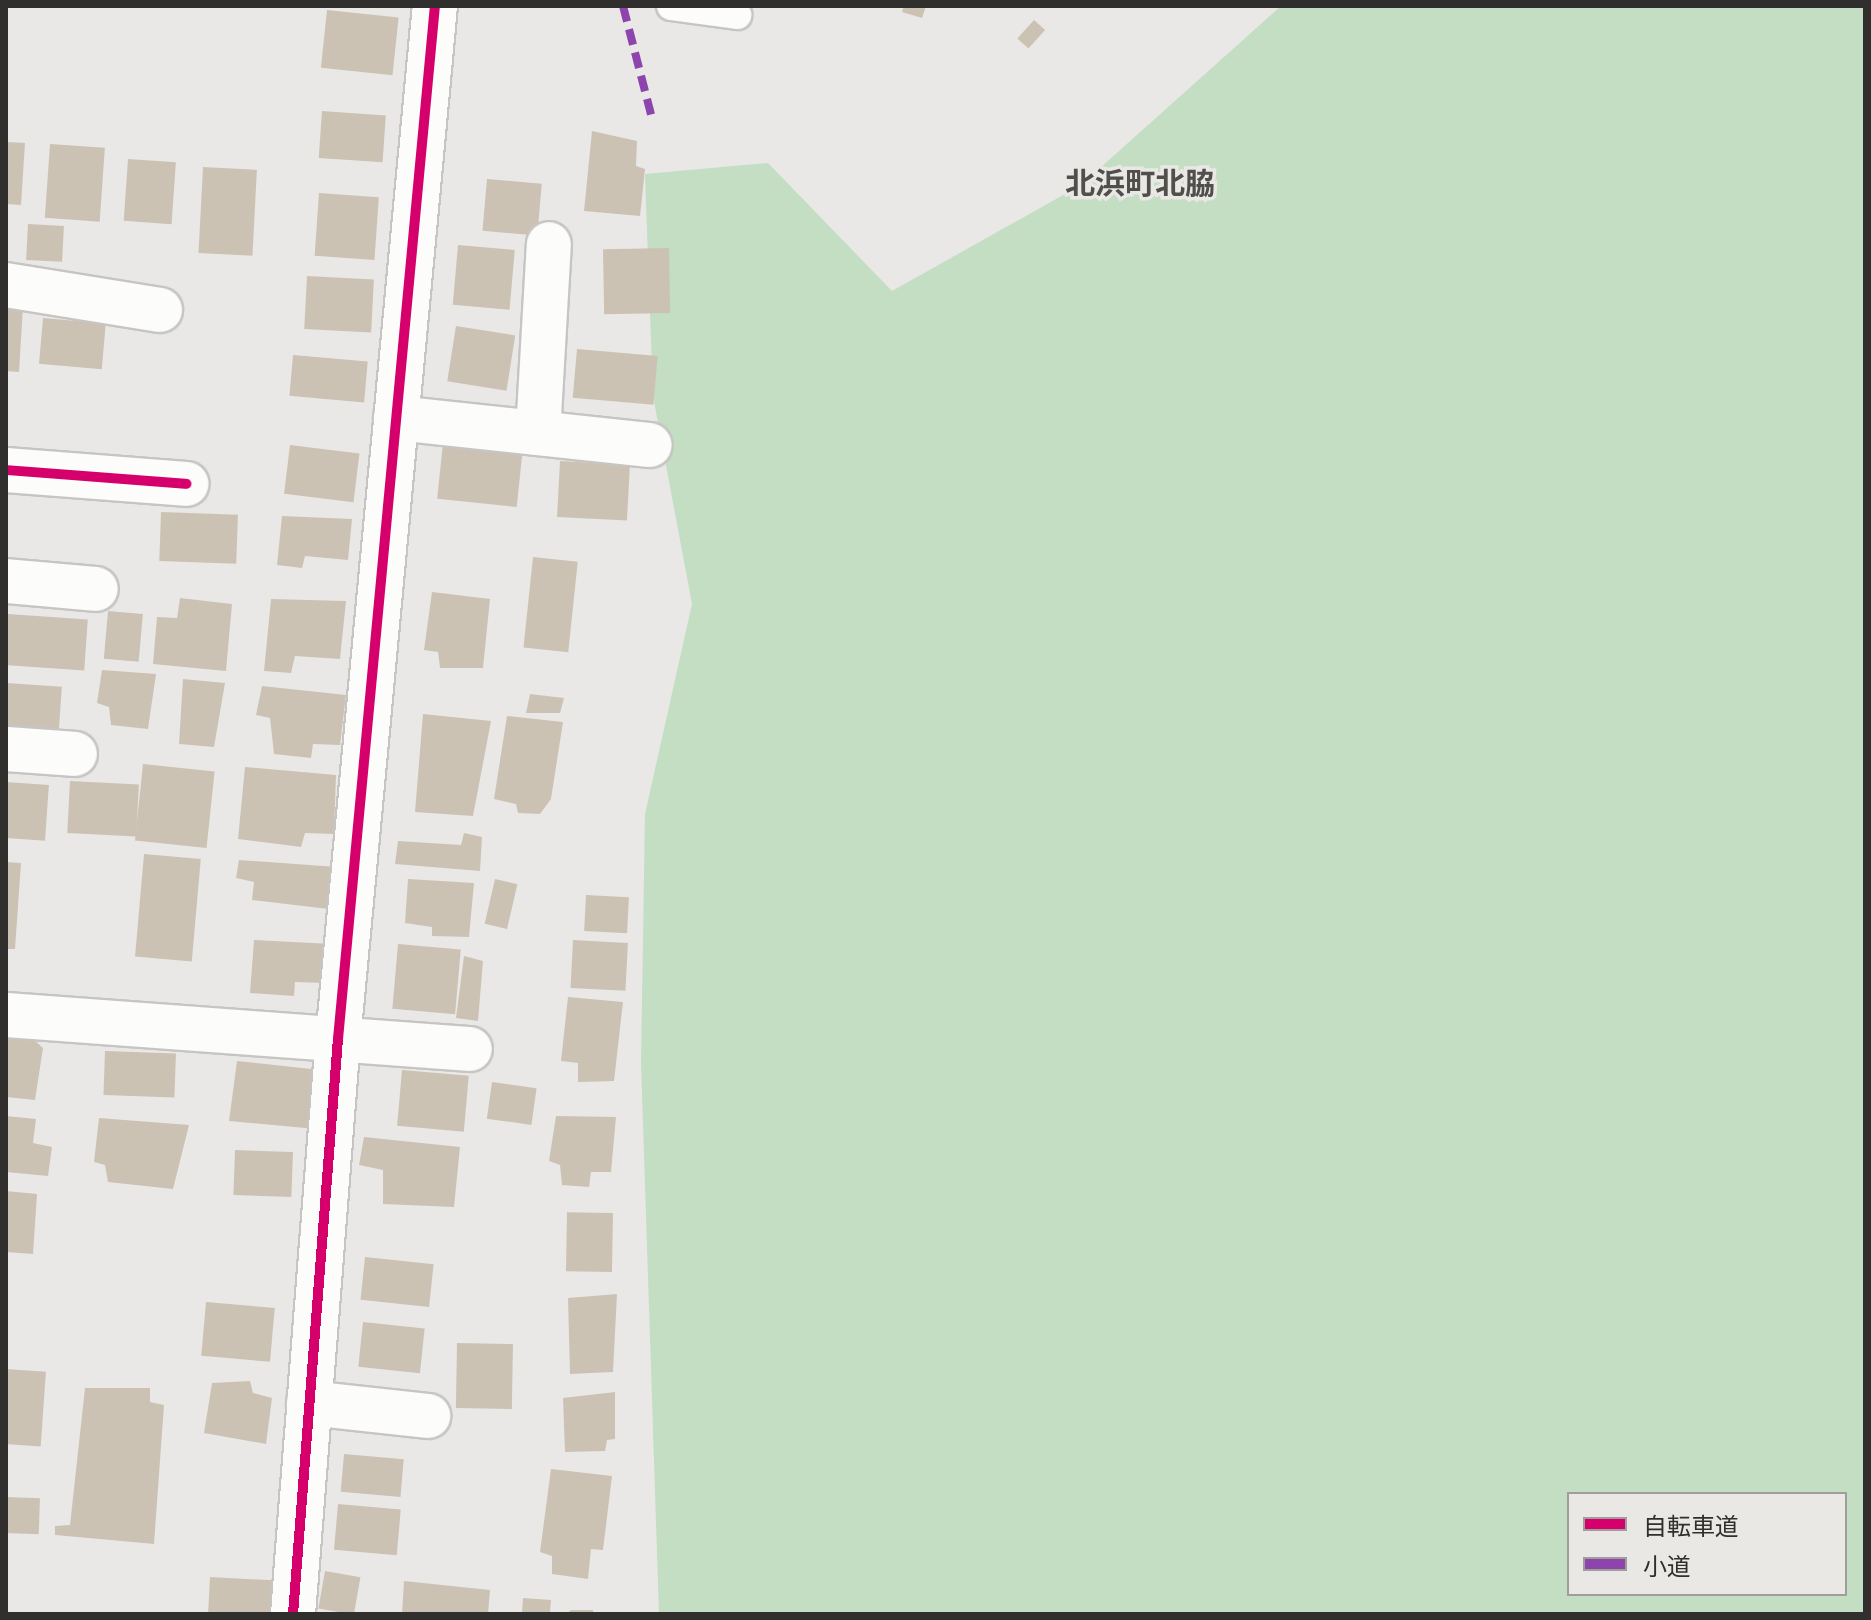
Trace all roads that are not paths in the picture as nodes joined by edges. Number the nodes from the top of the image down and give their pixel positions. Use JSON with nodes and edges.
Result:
{"nodes":[{"id":1,"x":435,"y":6,"type":"edge"},
{"id":2,"x":671,"y":6,"type":"edge"},
{"id":3,"x":737,"y":15,"type":"dead end"},
{"id":4,"x":549,"y":244,"type":"dead end"},
{"id":5,"x":6,"y":285,"type":"edge"},
{"id":6,"x":160,"y":310,"type":"dead end"},
{"id":7,"x":396,"y":418,"type":"junction"},
{"id":8,"x":538,"y":433,"type":"junction"},
{"id":9,"x":650,"y":445,"type":"dead end"},
{"id":10,"x":6,"y":470,"type":"edge"},
{"id":11,"x":186,"y":484,"type":"dead end"},
{"id":12,"x":6,"y":581,"type":"edge"},
{"id":13,"x":96,"y":589,"type":"dead end"},
{"id":14,"x":6,"y":749,"type":"edge"},
{"id":15,"x":75,"y":754,"type":"dead end"},
{"id":16,"x":6,"y":1015,"type":"edge"},
{"id":17,"x":338,"y":1039,"type":"junction"},
{"id":18,"x":470,"y":1049,"type":"dead end"},
{"id":19,"x":309,"y":1403,"type":"junction"},
{"id":20,"x":428,"y":1416,"type":"dead end"},
{"id":21,"x":293,"y":1614,"type":"edge"}],
"edges":[{"from":1,"to":7,"type":"street"},
{"from":2,"to":3,"type":"lane"},
{"from":4,"to":8,"type":"street"},
{"from":5,"to":6,"type":"street"},
{"from":7,"to":8,"type":"street"},
{"from":7,"to":17,"type":"street"},
{"from":8,"to":9,"type":"street"},
{"from":10,"to":11,"type":"street"},
{"from":12,"to":13,"type":"street"},
{"from":14,"to":15,"type":"street"},
{"from":16,"to":17,"type":"street"},
{"from":17,"to":18,"type":"street"},
{"from":17,"to":19,"type":"street"},
{"from":19,"to":20,"type":"street"},
{"from":19,"to":21,"type":"street"}]}
